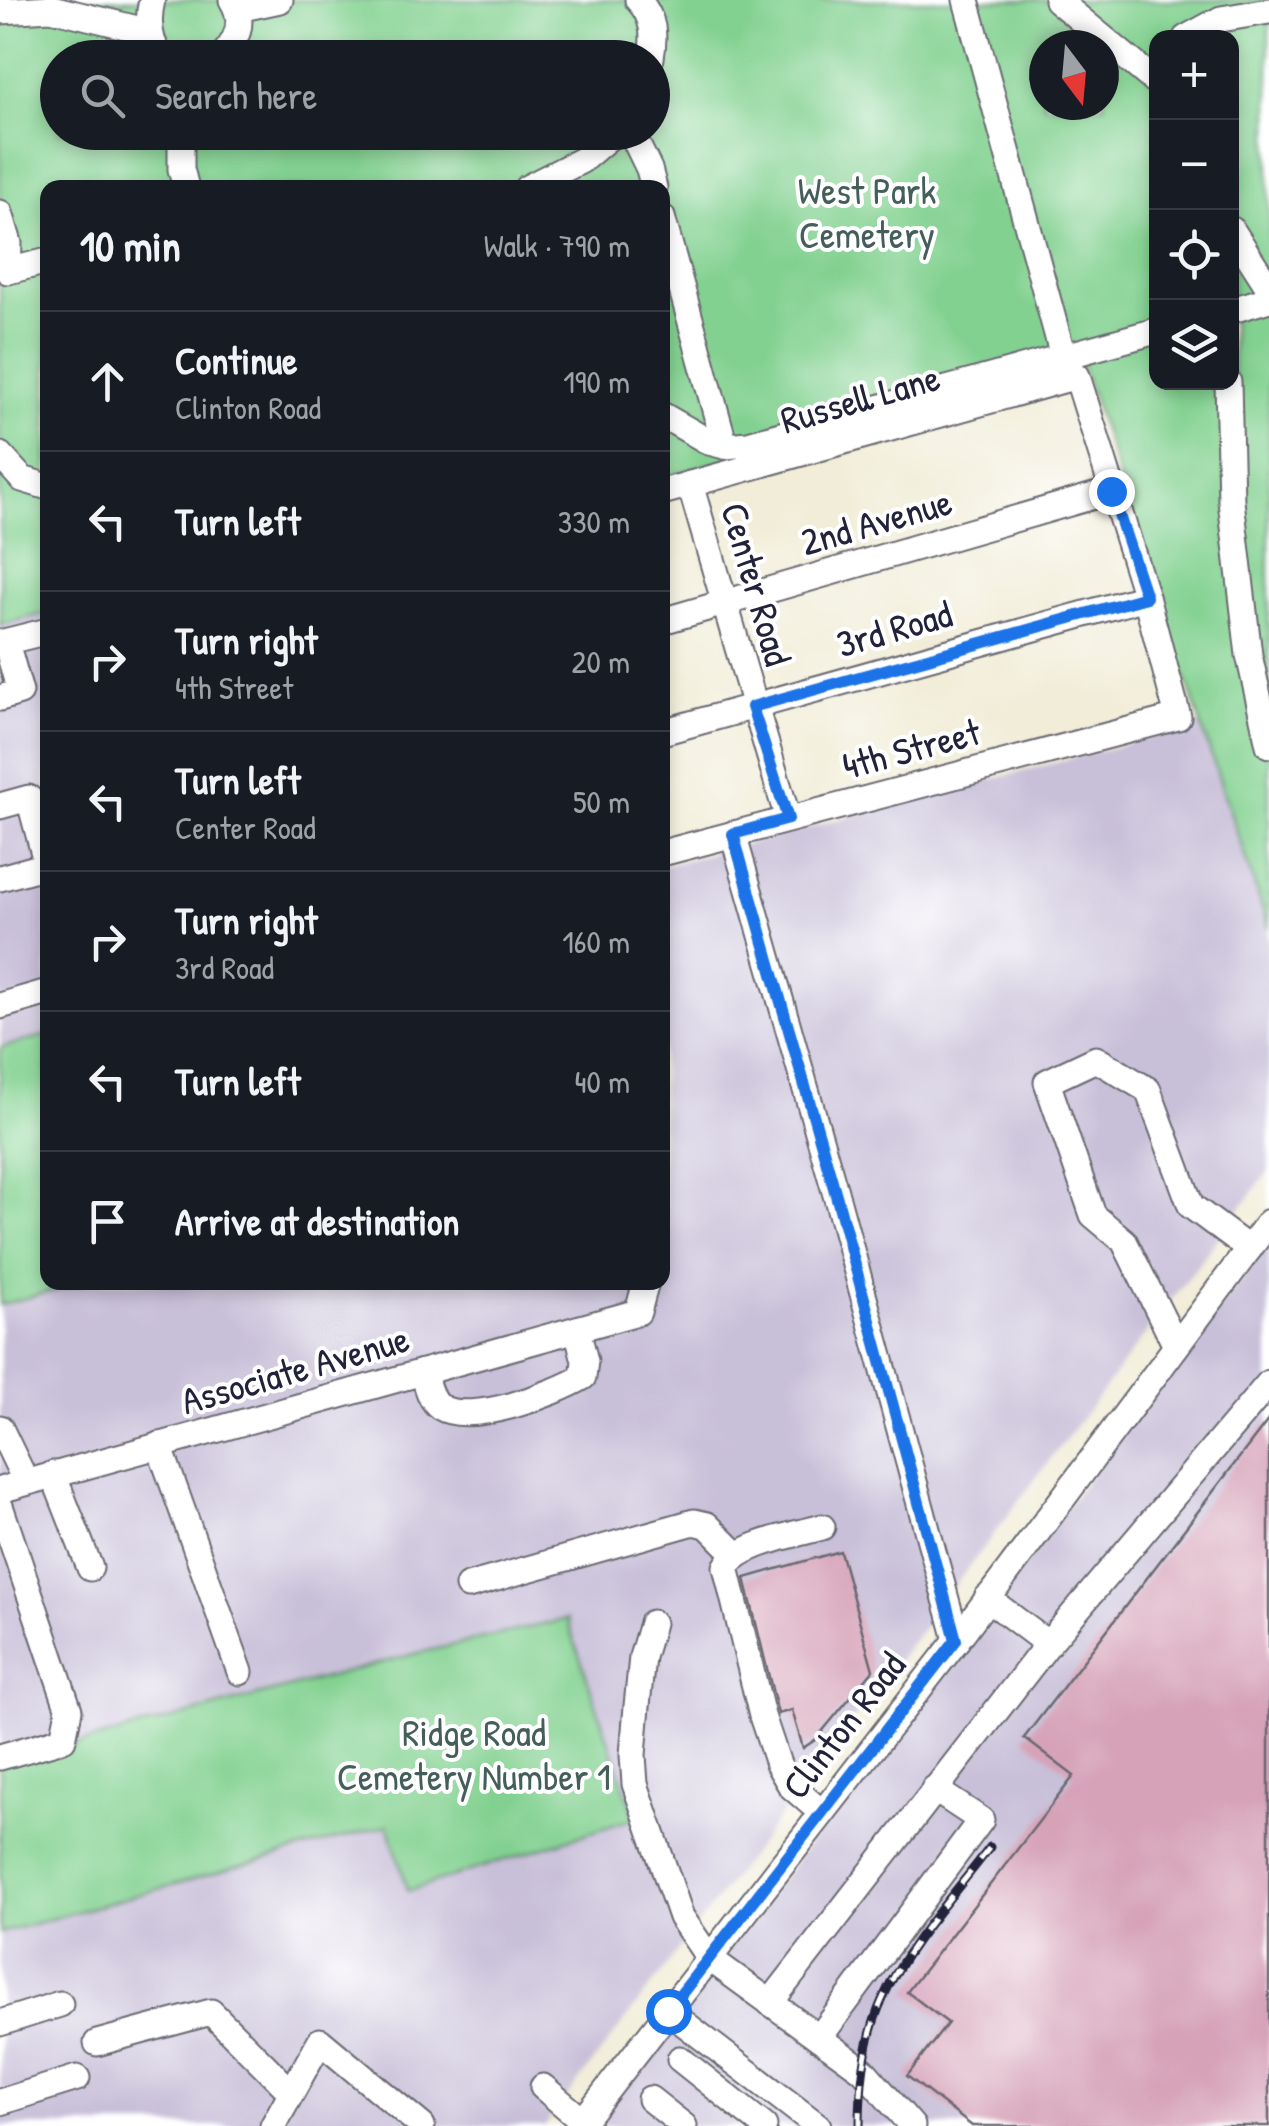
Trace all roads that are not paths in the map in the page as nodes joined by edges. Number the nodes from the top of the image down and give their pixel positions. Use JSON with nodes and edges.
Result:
{"nodes":[{"id":1,"x":152,"y":0,"type":"edge"},
{"id":2,"x":280,"y":0,"type":"edge"},
{"id":3,"x":966,"y":0,"type":"edge"},
{"id":4,"x":1057,"y":0,"type":"edge"},
{"id":5,"x":645,"y":3,"type":"edge"},
{"id":6,"x":235,"y":5,"type":"edge"},
{"id":7,"x":0,"y":11,"type":"edge"},
{"id":8,"x":1269,"y":11,"type":"edge"},
{"id":9,"x":1201,"y":30,"type":"edge"},
{"id":10,"x":150,"y":32,"type":"junction"},
{"id":11,"x":152,"y":40,"type":"edge"},
{"id":12,"x":234,"y":40,"type":"edge"},
{"id":13,"x":654,"y":40,"type":"edge"},
{"id":14,"x":1149,"y":69,"type":"edge"},
{"id":15,"x":181,"y":150,"type":"edge"},
{"id":16,"x":594,"y":150,"type":"edge"},
{"id":17,"x":639,"y":150,"type":"edge"},
{"id":18,"x":184,"y":180,"type":"edge"},
{"id":19,"x":543,"y":180,"type":"edge"},
{"id":20,"x":652,"y":180,"type":"edge"},
{"id":21,"x":0,"y":213,"type":"edge"},
{"id":22,"x":1239,"y":241,"type":"edge"},
{"id":23,"x":670,"y":246,"type":"edge"},
{"id":24,"x":40,"y":263,"type":"edge"},
{"id":25,"x":4,"y":277,"type":"edge"},
{"id":26,"x":1269,"y":288,"type":"edge"},
{"id":27,"x":1269,"y":299,"type":"edge"},
{"id":28,"x":1239,"y":308,"type":"edge"},
{"id":29,"x":1149,"y":334,"type":"edge"},
{"id":30,"x":1070,"y":366,"type":"junction"},
{"id":31,"x":1228,"y":390,"type":"edge"},
{"id":32,"x":670,"y":420,"type":"edge"},
{"id":33,"x":725,"y":446,"type":"junction"},
{"id":34,"x":0,"y":455,"type":"edge"},
{"id":35,"x":690,"y":484,"type":"junction"},
{"id":36,"x":40,"y":485,"type":"edge"},
{"id":37,"x":670,"y":490,"type":"edge"},
{"id":38,"x":1111,"y":491,"type":"junction"},
{"id":39,"x":1146,"y":597,"type":"junction"},
{"id":40,"x":723,"y":604,"type":"junction"},
{"id":41,"x":670,"y":619,"type":"edge"},
{"id":42,"x":40,"y":633,"type":"edge"},
{"id":43,"x":3,"y":643,"type":"edge"},
{"id":44,"x":0,"y":698,"type":"edge"},
{"id":45,"x":752,"y":707,"type":"junction"},
{"id":46,"x":670,"y":730,"type":"edge"},
{"id":47,"x":1269,"y":745,"type":"edge"},
{"id":48,"x":0,"y":806,"type":"edge"},
{"id":49,"x":788,"y":819,"type":"junction"},
{"id":50,"x":733,"y":834,"type":"junction"},
{"id":51,"x":40,"y":839,"type":"edge"},
{"id":52,"x":670,"y":851,"type":"edge"},
{"id":53,"x":40,"y":867,"type":"edge"},
{"id":54,"x":0,"y":878,"type":"edge"},
{"id":55,"x":40,"y":994,"type":"edge"},
{"id":56,"x":0,"y":1006,"type":"edge"},
{"id":57,"x":1269,"y":1222,"type":"edge"},
{"id":58,"x":1248,"y":1250,"type":"junction"},
{"id":59,"x":644,"y":1290,"type":"edge"},
{"id":60,"x":578,"y":1329,"type":"junction"},
{"id":61,"x":1176,"y":1346,"type":"junction"},
{"id":62,"x":423,"y":1372,"type":"junction"},
{"id":63,"x":1269,"y":1383,"type":"edge"},
{"id":64,"x":0,"y":1428,"type":"edge"},
{"id":65,"x":159,"y":1446,"type":"junction"},
{"id":66,"x":54,"y":1474,"type":"junction"},
{"id":67,"x":26,"y":1482,"type":"junction"},
{"id":68,"x":0,"y":1490,"type":"edge"},
{"id":69,"x":0,"y":1506,"type":"edge"},
{"id":70,"x":822,"y":1527,"type":"dead end"},
{"id":71,"x":736,"y":1555,"type":"junction"},
{"id":72,"x":90,"y":1568,"type":"dead end"},
{"id":73,"x":468,"y":1586,"type":"dead end"},
{"id":74,"x":988,"y":1598,"type":"junction"},
{"id":75,"x":652,"y":1623,"type":"dead end"},
{"id":76,"x":956,"y":1640,"type":"junction"},
{"id":77,"x":1048,"y":1644,"type":"junction"},
{"id":78,"x":240,"y":1672,"type":"dead end"},
{"id":79,"x":0,"y":1757,"type":"edge"},
{"id":80,"x":934,"y":1789,"type":"junction"},
{"id":81,"x":822,"y":1813,"type":"junction"},
{"id":82,"x":709,"y":1958,"type":"junction"},
{"id":83,"x":60,"y":2004,"type":"dead end"},
{"id":84,"x":770,"y":2004,"type":"junction"},
{"id":85,"x":668,"y":2011,"type":"junction"},
{"id":86,"x":0,"y":2023,"type":"edge"},
{"id":87,"x":819,"y":2038,"type":"junction"},
{"id":88,"x":97,"y":2043,"type":"dead end"},
{"id":89,"x":680,"y":2059,"type":"dead end"},
{"id":90,"x":77,"y":2078,"type":"dead end"},
{"id":91,"x":543,"y":2087,"type":"dead end"},
{"id":92,"x":292,"y":2092,"type":"junction"},
{"id":93,"x":650,"y":2099,"type":"dead end"},
{"id":94,"x":0,"y":2102,"type":"edge"},
{"id":95,"x":581,"y":2123,"type":"edge"},
{"id":96,"x":272,"y":2126,"type":"edge"},
{"id":97,"x":422,"y":2126,"type":"edge"},
{"id":98,"x":684,"y":2126,"type":"edge"},
{"id":99,"x":764,"y":2126,"type":"edge"},
{"id":100,"x":818,"y":2126,"type":"edge"},
{"id":101,"x":912,"y":2126,"type":"edge"}],
"edges":[{"from":1,"to":10,"type":"street"},
{"from":2,"to":6,"type":"street"},
{"from":3,"to":30,"type":"street"},
{"from":4,"to":14,"type":"street"},
{"from":5,"to":13,"type":"street"},
{"from":6,"to":12,"type":"street"},
{"from":7,"to":10,"type":"street"},
{"from":8,"to":9,"type":"street"},
{"from":10,"to":11,"type":"street"},
{"from":15,"to":18,"type":"street"},
{"from":16,"to":19,"type":"street"},
{"from":17,"to":20,"type":"street"},
{"from":21,"to":25,"type":"street"},
{"from":22,"to":26,"type":"street"},
{"from":23,"to":33,"type":"street"},
{"from":24,"to":25,"type":"street"},
{"from":27,"to":28,"type":"street"},
{"from":29,"to":30,"type":"street"},
{"from":30,"to":33,"type":"street"},
{"from":30,"to":35,"type":"street","name":"Russell Lane"},
{"from":30,"to":38,"type":"street"},
{"from":31,"to":47,"type":"street"},
{"from":32,"to":33,"type":"street"},
{"from":34,"to":36,"type":"street"},
{"from":35,"to":37,"type":"street","name":"Russell Lane"},
{"from":35,"to":40,"type":"street","name":"Center Road"},
{"from":38,"to":39,"type":"street"},
{"from":38,"to":40,"type":"street","name":"2nd Avenue"},
{"from":39,"to":45,"type":"street","name":"3rd Road"},
{"from":39,"to":49,"type":"street","name":"4th Street"},
{"from":40,"to":41,"type":"street","name":"2nd Avenue"},
{"from":40,"to":45,"type":"street","name":"Center Road"},
{"from":42,"to":43,"type":"street"},
{"from":43,"to":44,"type":"street"},
{"from":45,"to":46,"type":"street","name":"3rd Road"},
{"from":45,"to":49,"type":"street","name":"Center Road"},
{"from":48,"to":51,"type":"street"},
{"from":49,"to":50,"type":"street","name":"4th Street"},
{"from":50,"to":52,"type":"street","name":"4th Street"},
{"from":50,"to":76,"type":"street"},
{"from":53,"to":54,"type":"street"},
{"from":55,"to":56,"type":"street"},
{"from":57,"to":58,"type":"street","name":"Clinton Road"},
{"from":58,"to":61,"type":"street","name":"Clinton Road"},
{"from":58,"to":61,"type":"street"},
{"from":59,"to":60,"type":"street","name":"Associate Avenue"},
{"from":60,"to":62,"type":"street","name":"Associate Avenue"},
{"from":60,"to":62,"type":"street"},
{"from":61,"to":74,"type":"street","name":"Clinton Road"},
{"from":62,"to":65,"type":"street","name":"Associate Avenue"},
{"from":63,"to":77,"type":"street"},
{"from":64,"to":67,"type":"street"},
{"from":65,"to":66,"type":"street","name":"Associate Avenue"},
{"from":65,"to":78,"type":"street"},
{"from":66,"to":67,"type":"street","name":"Associate Avenue"},
{"from":66,"to":72,"type":"street"},
{"from":67,"to":68,"type":"street","name":"Associate Avenue"},
{"from":69,"to":79,"type":"street"},
{"from":70,"to":71,"type":"street"},
{"from":71,"to":73,"type":"street"},
{"from":71,"to":81,"type":"street"},
{"from":74,"to":76,"type":"street","name":"Clinton Road"},
{"from":74,"to":77,"type":"street"},
{"from":75,"to":82,"type":"street"},
{"from":76,"to":81,"type":"street","name":"Clinton Road"},
{"from":77,"to":80,"type":"street"},
{"from":80,"to":84,"type":"street"},
{"from":80,"to":87,"type":"street"},
{"from":81,"to":82,"type":"street","name":"Clinton Road"},
{"from":82,"to":84,"type":"street"},
{"from":82,"to":85,"type":"street","name":"Clinton Road"},
{"from":83,"to":86,"type":"street"},
{"from":84,"to":87,"type":"street"},
{"from":85,"to":95,"type":"street","name":"Clinton Road"},
{"from":85,"to":100,"type":"street"},
{"from":87,"to":101,"type":"street"},
{"from":88,"to":92,"type":"street"},
{"from":89,"to":99,"type":"street"},
{"from":90,"to":94,"type":"street"},
{"from":91,"to":95,"type":"street"},
{"from":92,"to":96,"type":"street"},
{"from":92,"to":97,"type":"street"},
{"from":93,"to":98,"type":"street"}]}
